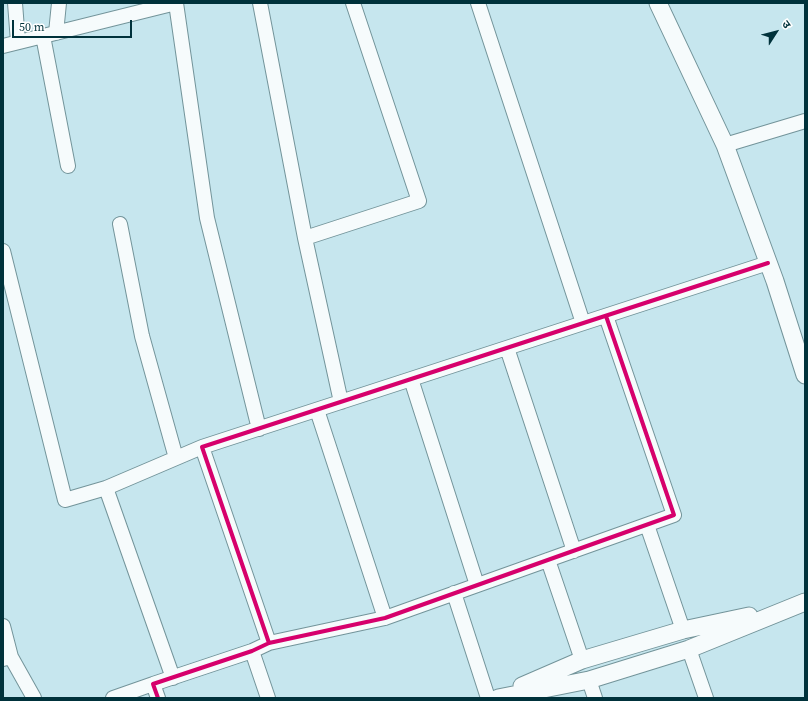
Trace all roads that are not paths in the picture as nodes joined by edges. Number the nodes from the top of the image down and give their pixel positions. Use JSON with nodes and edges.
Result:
{"nodes":[{"id":1,"x":15,"y":3,"type":"edge"},
{"id":2,"x":59,"y":3,"type":"edge"},
{"id":3,"x":176,"y":3,"type":"edge"},
{"id":4,"x":260,"y":3,"type":"edge"},
{"id":5,"x":353,"y":3,"type":"edge"},
{"id":6,"x":478,"y":3,"type":"edge"},
{"id":7,"x":658,"y":3,"type":"edge"},
{"id":8,"x":56,"y":33,"type":"junction"},
{"id":9,"x":43,"y":36,"type":"junction"},
{"id":10,"x":18,"y":42,"type":"junction"},
{"id":11,"x":3,"y":46,"type":"edge"},
{"id":12,"x":805,"y":121,"type":"edge"},
{"id":13,"x":724,"y":145,"type":"junction"},
{"id":14,"x":68,"y":166,"type":"dead end"},
{"id":15,"x":120,"y":224,"type":"dead end"},
{"id":16,"x":305,"y":238,"type":"junction"},
{"id":17,"x":3,"y":251,"type":"edge"},
{"id":18,"x":768,"y":263,"type":"junction"},
{"id":19,"x":606,"y":316,"type":"junction"},
{"id":20,"x":583,"y":323,"type":"junction"},
{"id":21,"x":507,"y":348,"type":"junction"},
{"id":22,"x":804,"y":366,"type":"edge"},
{"id":23,"x":411,"y":379,"type":"junction"},
{"id":24,"x":341,"y":402,"type":"junction"},
{"id":25,"x":317,"y":410,"type":"junction"},
{"id":26,"x":259,"y":429,"type":"junction"},
{"id":27,"x":202,"y":447,"type":"junction"},
{"id":28,"x":176,"y":458,"type":"junction"},
{"id":29,"x":106,"y":488,"type":"junction"},
{"id":30,"x":647,"y":525,"type":"junction"},
{"id":31,"x":574,"y":551,"type":"junction"},
{"id":32,"x":548,"y":560,"type":"junction"},
{"id":33,"x":477,"y":586,"type":"junction"},
{"id":34,"x":454,"y":593,"type":"junction"},
{"id":35,"x":799,"y":604,"type":"edge"},
{"id":36,"x":385,"y":618,"type":"junction"},
{"id":37,"x":3,"y":626,"type":"edge"},
{"id":38,"x":683,"y":630,"type":"junction"},
{"id":39,"x":269,"y":643,"type":"junction"},
{"id":40,"x":689,"y":649,"type":"junction"},
{"id":41,"x":252,"y":651,"type":"junction"},
{"id":42,"x":7,"y":658,"type":"edge"},
{"id":43,"x":582,"y":660,"type":"junction"},
{"id":44,"x":173,"y":678,"type":"junction"},
{"id":45,"x":589,"y":680,"type":"junction"},
{"id":46,"x":153,"y":684,"type":"junction"},
{"id":47,"x":34,"y":698,"type":"edge"},
{"id":48,"x":113,"y":698,"type":"edge"},
{"id":49,"x":158,"y":698,"type":"edge"},
{"id":50,"x":268,"y":698,"type":"edge"},
{"id":51,"x":488,"y":698,"type":"edge"},
{"id":52,"x":493,"y":698,"type":"edge"},
{"id":53,"x":498,"y":698,"type":"edge"},
{"id":54,"x":595,"y":698,"type":"edge"},
{"id":55,"x":706,"y":698,"type":"edge"}],
"edges":[{"from":1,"to":10,"type":"street"},
{"from":2,"to":8,"type":"street"},
{"from":3,"to":8,"type":"street"},
{"from":3,"to":26,"type":"street"},
{"from":4,"to":16,"type":"street"},
{"from":5,"to":16,"type":"street"},
{"from":6,"to":20,"type":"street"},
{"from":7,"to":13,"type":"street"},
{"from":8,"to":9,"type":"street"},
{"from":9,"to":10,"type":"street"},
{"from":9,"to":14,"type":"street"},
{"from":10,"to":11,"type":"street"},
{"from":12,"to":13,"type":"street"},
{"from":13,"to":18,"type":"street"},
{"from":15,"to":28,"type":"street"},
{"from":16,"to":24,"type":"street"},
{"from":17,"to":29,"type":"street"},
{"from":18,"to":19,"type":"street"},
{"from":18,"to":22,"type":"street"},
{"from":19,"to":20,"type":"street"},
{"from":19,"to":30,"type":"street"},
{"from":20,"to":21,"type":"street"},
{"from":21,"to":23,"type":"street"},
{"from":21,"to":31,"type":"street"},
{"from":23,"to":24,"type":"street"},
{"from":23,"to":33,"type":"street"},
{"from":24,"to":25,"type":"street"},
{"from":25,"to":26,"type":"street"},
{"from":25,"to":36,"type":"street"},
{"from":26,"to":27,"type":"street"},
{"from":27,"to":28,"type":"street"},
{"from":27,"to":39,"type":"street"},
{"from":28,"to":29,"type":"street"},
{"from":29,"to":44,"type":"street"},
{"from":30,"to":31,"type":"street"},
{"from":30,"to":38,"type":"street"},
{"from":31,"to":32,"type":"street"},
{"from":32,"to":33,"type":"street"},
{"from":32,"to":43,"type":"street"},
{"from":33,"to":34,"type":"street"},
{"from":34,"to":36,"type":"street"},
{"from":34,"to":51,"type":"street"},
{"from":35,"to":38,"type":"street"},
{"from":35,"to":40,"type":"street"},
{"from":36,"to":39,"type":"street"},
{"from":37,"to":42,"type":"street"},
{"from":38,"to":43,"type":"street"},
{"from":39,"to":41,"type":"street"},
{"from":40,"to":45,"type":"street"},
{"from":40,"to":55,"type":"street"},
{"from":41,"to":44,"type":"street"},
{"from":41,"to":50,"type":"street"},
{"from":42,"to":47,"type":"street"},
{"from":43,"to":52,"type":"street"},
{"from":44,"to":46,"type":"street"},
{"from":45,"to":53,"type":"street"},
{"from":45,"to":54,"type":"street"},
{"from":46,"to":48,"type":"street"},
{"from":46,"to":49,"type":"street"}]}
